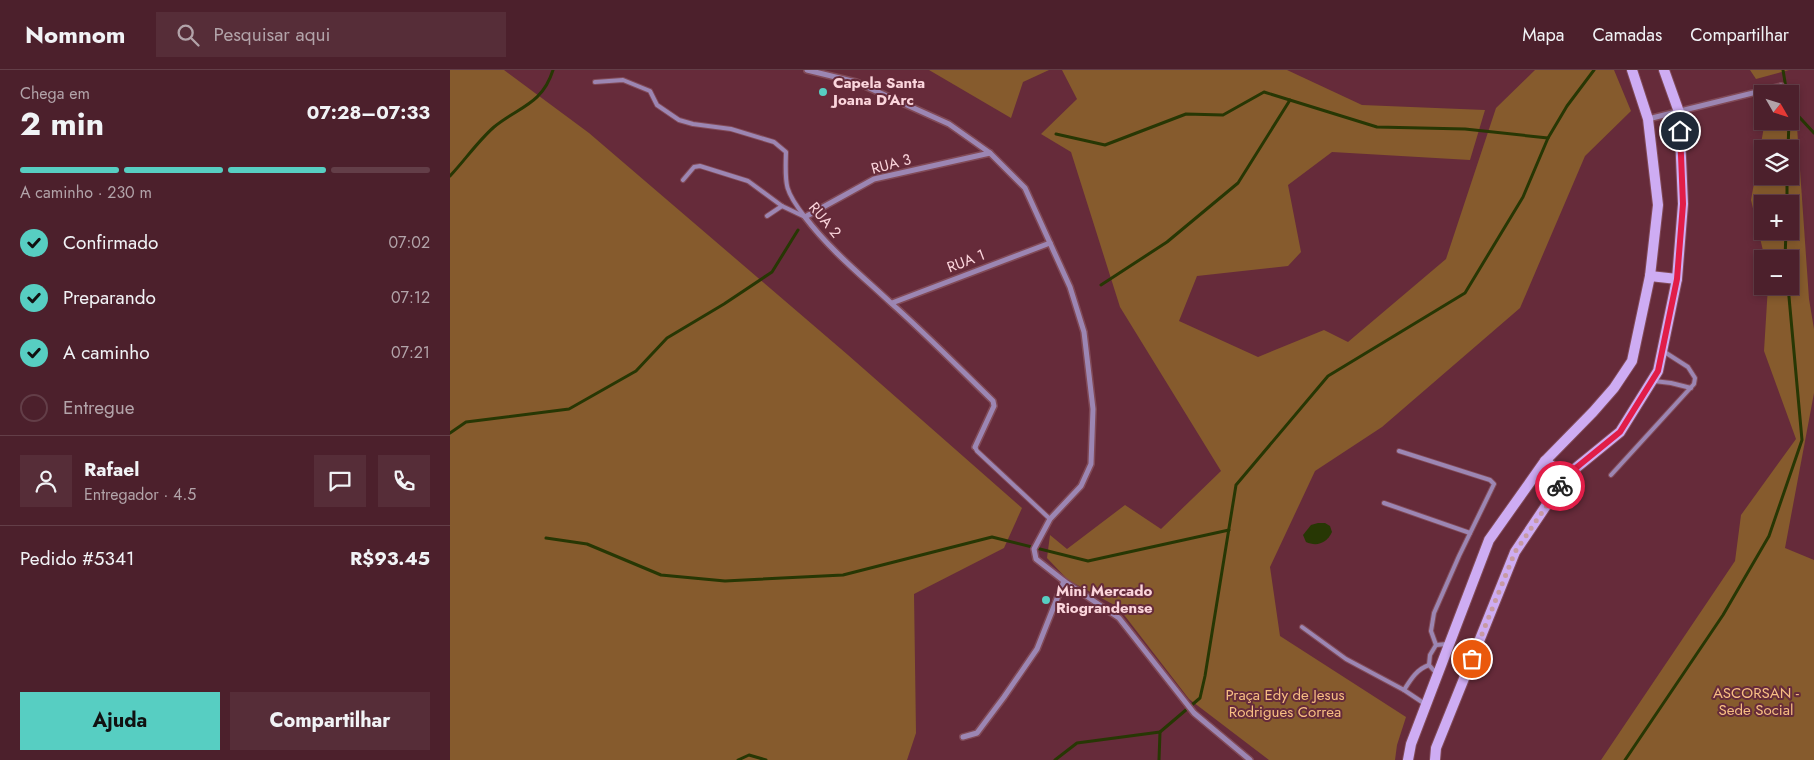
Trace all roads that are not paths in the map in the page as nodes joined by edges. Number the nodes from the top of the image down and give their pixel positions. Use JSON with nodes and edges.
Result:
{"nodes":[{"id":1,"x":807,"y":70,"type":"edge"},
{"id":2,"x":1632,"y":70,"type":"edge"},
{"id":3,"x":1664,"y":70,"type":"edge"},
{"id":4,"x":595,"y":82,"type":"dead end"},
{"id":5,"x":1754,"y":93,"type":"edge"},
{"id":6,"x":1680,"y":112,"type":"junction"},
{"id":7,"x":1648,"y":119,"type":"junction"},
{"id":8,"x":990,"y":154,"type":"junction"},
{"id":9,"x":684,"y":180,"type":"dead end"},
{"id":10,"x":782,"y":206,"type":"junction"},
{"id":11,"x":766,"y":216,"type":"dead end"},
{"id":12,"x":805,"y":217,"type":"junction"},
{"id":13,"x":1050,"y":243,"type":"junction"},
{"id":14,"x":1650,"y":276,"type":"junction"},
{"id":15,"x":1677,"y":279,"type":"junction"},
{"id":16,"x":892,"y":303,"type":"junction"},
{"id":17,"x":1662,"y":350,"type":"junction"},
{"id":18,"x":1652,"y":381,"type":"junction"},
{"id":19,"x":1691,"y":388,"type":"junction"},
{"id":20,"x":975,"y":447,"type":"joint"},
{"id":21,"x":1399,"y":451,"type":"dead end"},
{"id":22,"x":1545,"y":461,"type":"junction"},
{"id":23,"x":1611,"y":475,"type":"dead end"},
{"id":24,"x":1566,"y":476,"type":"junction"},
{"id":25,"x":1384,"y":503,"type":"dead end"},
{"id":26,"x":1050,"y":519,"type":"junction"},
{"id":27,"x":1470,"y":533,"type":"junction"},
{"id":28,"x":1064,"y":581,"type":"junction"},
{"id":29,"x":1302,"y":627,"type":"dead end"},
{"id":30,"x":1449,"y":644,"type":"junction"},
{"id":31,"x":1436,"y":645,"type":"junction"},
{"id":32,"x":1429,"y":665,"type":"junction"},
{"id":33,"x":1438,"y":674,"type":"junction"},
{"id":34,"x":1404,"y":690,"type":"junction"},
{"id":35,"x":1426,"y":704,"type":"junction"},
{"id":36,"x":963,"y":737,"type":"dead end"},
{"id":37,"x":1250,"y":760,"type":"edge"},
{"id":38,"x":1408,"y":760,"type":"edge"},
{"id":39,"x":1435,"y":760,"type":"edge"}],
"edges":[{"from":1,"to":8,"type":"street"},
{"from":2,"to":7,"type":"street"},
{"from":3,"to":6,"type":"street"},
{"from":4,"to":12,"type":"lane","name":"RUA 2"},
{"from":5,"to":6,"type":"street"},
{"from":6,"to":7,"type":"street"},
{"from":6,"to":15,"type":"street"},
{"from":7,"to":14,"type":"street"},
{"from":8,"to":12,"type":"street","name":"RUA 3"},
{"from":8,"to":13,"type":"street"},
{"from":9,"to":10,"type":"lane"},
{"from":10,"to":11,"type":"lane"},
{"from":10,"to":12,"type":"lane"},
{"from":12,"to":16,"type":"street","name":"RUA 2"},
{"from":13,"to":16,"type":"street","name":"RUA 1"},
{"from":13,"to":26,"type":"street"},
{"from":14,"to":15,"type":"street"},
{"from":14,"to":22,"type":"street"},
{"from":15,"to":17,"type":"street"},
{"from":16,"to":20,"type":"street","name":"RUA 2"},
{"from":17,"to":18,"type":"street"},
{"from":17,"to":19,"type":"lane"},
{"from":18,"to":19,"type":"lane"},
{"from":18,"to":24,"type":"street"},
{"from":19,"to":23,"type":"lane"},
{"from":20,"to":26,"type":"lane"},
{"from":21,"to":27,"type":"lane"},
{"from":22,"to":24,"type":"street"},
{"from":22,"to":30,"type":"street"},
{"from":24,"to":39,"type":"street"},
{"from":25,"to":27,"type":"lane"},
{"from":26,"to":28,"type":"street"},
{"from":27,"to":31,"type":"lane"},
{"from":28,"to":36,"type":"street"},
{"from":28,"to":37,"type":"street"},
{"from":29,"to":34,"type":"lane"},
{"from":30,"to":31,"type":"lane"},
{"from":30,"to":33,"type":"street"},
{"from":31,"to":32,"type":"lane"},
{"from":32,"to":33,"type":"lane"},
{"from":32,"to":34,"type":"lane"},
{"from":33,"to":35,"type":"street"},
{"from":34,"to":35,"type":"lane"},
{"from":35,"to":38,"type":"street"}]}
